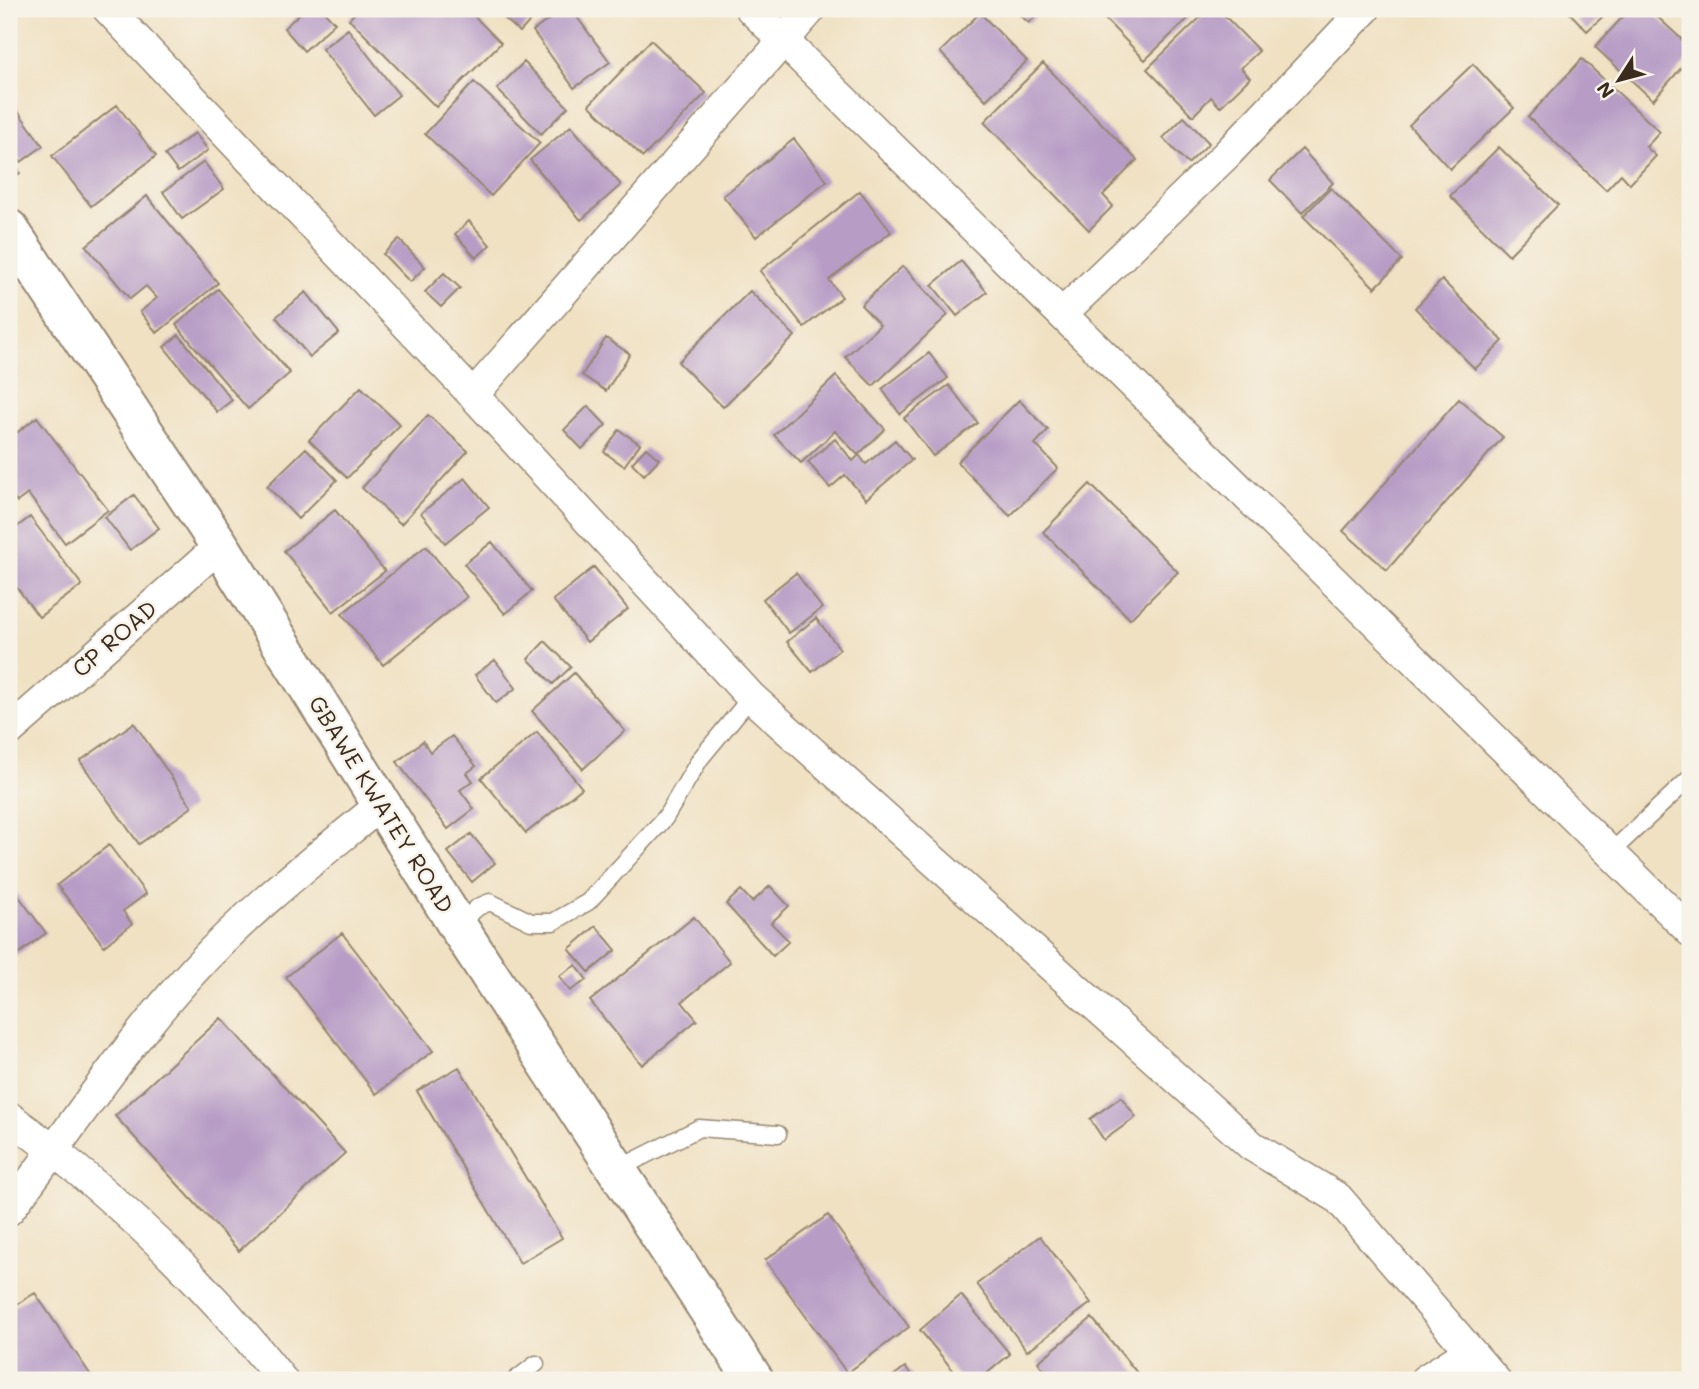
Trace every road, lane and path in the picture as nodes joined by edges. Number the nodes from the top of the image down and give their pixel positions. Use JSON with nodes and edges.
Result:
{"nodes":[{"id":1,"x":108,"y":9,"type":"edge"},
{"id":2,"x":751,"y":9,"type":"edge"},
{"id":3,"x":811,"y":9,"type":"edge"},
{"id":4,"x":1365,"y":9,"type":"edge"},
{"id":5,"x":783,"y":39,"type":"junction"},
{"id":6,"x":9,"y":229,"type":"edge"},
{"id":7,"x":1063,"y":313,"type":"junction"},
{"id":8,"x":473,"y":396,"type":"junction"},
{"id":9,"x":220,"y":546,"type":"junction"},
{"id":10,"x":751,"y":697,"type":"junction"},
{"id":11,"x":9,"y":731,"type":"edge"},
{"id":12,"x":1690,"y":778,"type":"edge"},
{"id":13,"x":383,"y":803,"type":"junction"},
{"id":14,"x":1610,"y":853,"type":"junction"},
{"id":15,"x":457,"y":925,"type":"junction"},
{"id":16,"x":1690,"y":931,"type":"edge"},
{"id":17,"x":9,"y":1117,"type":"edge"},
{"id":18,"x":778,"y":1134,"type":"dead end"},
{"id":19,"x":55,"y":1150,"type":"junction"},
{"id":20,"x":616,"y":1170,"type":"junction"},
{"id":21,"x":9,"y":1210,"type":"edge"},
{"id":22,"x":1469,"y":1352,"type":"junction"},
{"id":23,"x":537,"y":1364,"type":"dead end"},
{"id":24,"x":282,"y":1380,"type":"edge"},
{"id":25,"x":515,"y":1380,"type":"edge"},
{"id":26,"x":754,"y":1380,"type":"edge"},
{"id":27,"x":1425,"y":1380,"type":"edge"},
{"id":28,"x":1495,"y":1380,"type":"edge"}],
"edges":[{"from":1,"to":8,"type":"street"},
{"from":2,"to":5,"type":"street"},
{"from":3,"to":5,"type":"street"},
{"from":4,"to":7,"type":"street"},
{"from":5,"to":7,"type":"street"},
{"from":5,"to":8,"type":"street"},
{"from":6,"to":9,"type":"street","name":"GBAWE KWATEY ROAD"},
{"from":7,"to":14,"type":"street"},
{"from":8,"to":10,"type":"street"},
{"from":9,"to":11,"type":"street","name":"CP ROAD"},
{"from":9,"to":13,"type":"street","name":"GBAWE KWATEY ROAD"},
{"from":10,"to":15,"type":"lane"},
{"from":10,"to":22,"type":"street"},
{"from":12,"to":14,"type":"lane"},
{"from":13,"to":15,"type":"street","name":"GBAWE KWATEY ROAD"},
{"from":13,"to":19,"type":"street"},
{"from":14,"to":16,"type":"street"},
{"from":15,"to":20,"type":"street","name":"GBAWE KWATEY ROAD"},
{"from":17,"to":19,"type":"street"},
{"from":18,"to":20,"type":"lane"},
{"from":19,"to":21,"type":"street"},
{"from":19,"to":24,"type":"street"},
{"from":20,"to":26,"type":"street","name":"GBAWE KWATEY ROAD"},
{"from":22,"to":27,"type":"street"},
{"from":22,"to":28,"type":"street"},
{"from":23,"to":25,"type":"lane"}]}
